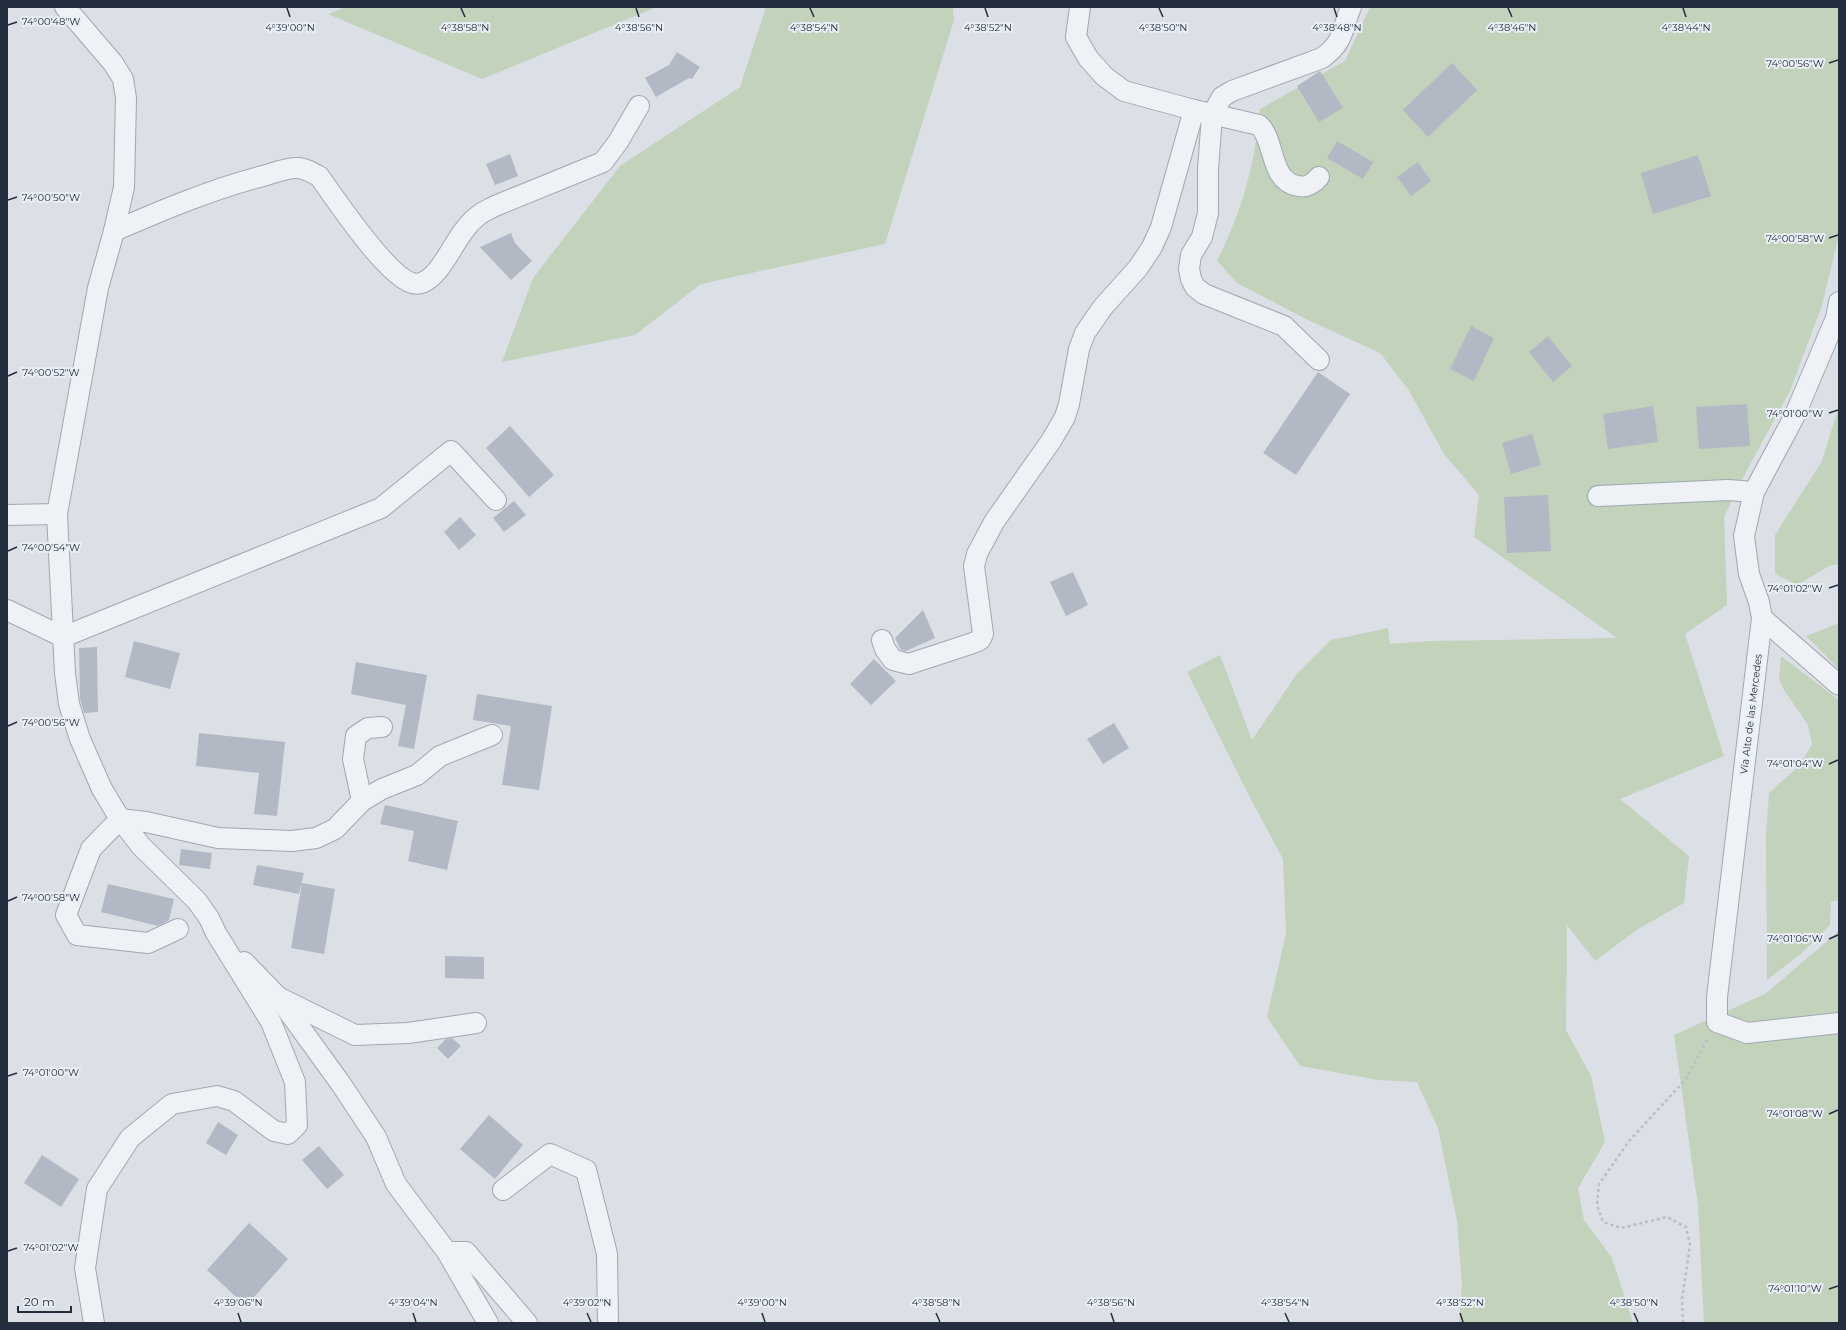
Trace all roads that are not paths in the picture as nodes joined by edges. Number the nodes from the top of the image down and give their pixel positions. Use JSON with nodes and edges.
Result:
{"nodes":[{"id":1,"x":65,"y":7,"type":"edge"},
{"id":2,"x":1080,"y":7,"type":"edge"},
{"id":3,"x":1351,"y":7,"type":"edge"},
{"id":4,"x":639,"y":106,"type":"dead end"},
{"id":5,"x":1203,"y":113,"type":"junction"},
{"id":6,"x":1319,"y":177,"type":"dead end"},
{"id":7,"x":114,"y":231,"type":"junction"},
{"id":8,"x":1838,"y":312,"type":"edge"},
{"id":9,"x":1319,"y":360,"type":"dead end"},
{"id":10,"x":1754,"y":492,"type":"junction"},
{"id":11,"x":1598,"y":496,"type":"dead end"},
{"id":12,"x":496,"y":500,"type":"dead end"},
{"id":13,"x":57,"y":514,"type":"junction"},
{"id":14,"x":7,"y":515,"type":"edge"},
{"id":15,"x":7,"y":610,"type":"edge"},
{"id":16,"x":1762,"y":618,"type":"junction"},
{"id":17,"x":63,"y":637,"type":"junction"},
{"id":18,"x":882,"y":640,"type":"dead end"},
{"id":19,"x":1839,"y":685,"type":"edge"},
{"id":20,"x":382,"y":727,"type":"dead end"},
{"id":21,"x":492,"y":735,"type":"dead end"},
{"id":22,"x":362,"y":801,"type":"junction"},
{"id":23,"x":120,"y":819,"type":"junction"},
{"id":24,"x":178,"y":929,"type":"dead end"},
{"id":25,"x":216,"y":933,"type":"junction"},
{"id":26,"x":278,"y":997,"type":"junction"},
{"id":27,"x":476,"y":1023,"type":"dead end"},
{"id":28,"x":1839,"y":1023,"type":"edge"},
{"id":29,"x":503,"y":1190,"type":"dead end"},
{"id":30,"x":447,"y":1252,"type":"junction"},
{"id":31,"x":94,"y":1323,"type":"edge"},
{"id":32,"x":488,"y":1323,"type":"edge"},
{"id":33,"x":527,"y":1323,"type":"edge"},
{"id":34,"x":608,"y":1323,"type":"edge"}],
"edges":[{"from":1,"to":7,"type":"street"},
{"from":2,"to":5,"type":"street"},
{"from":3,"to":5,"type":"street"},
{"from":4,"to":7,"type":"street"},
{"from":5,"to":6,"type":"street"},
{"from":5,"to":9,"type":"street"},
{"from":5,"to":18,"type":"street"},
{"from":7,"to":13,"type":"street"},
{"from":8,"to":10,"type":"street","name":"Vía Alto de las Mercedes"},
{"from":10,"to":11,"type":"street"},
{"from":10,"to":16,"type":"street","name":"Vía Alto de las Mercedes"},
{"from":12,"to":17,"type":"street"},
{"from":13,"to":14,"type":"street"},
{"from":13,"to":17,"type":"street"},
{"from":15,"to":17,"type":"street"},
{"from":16,"to":19,"type":"street"},
{"from":16,"to":28,"type":"street","name":"Vía Alto de las Mercedes"},
{"from":17,"to":23,"type":"street"},
{"from":20,"to":22,"type":"street"},
{"from":21,"to":22,"type":"street"},
{"from":22,"to":23,"type":"street"},
{"from":23,"to":24,"type":"street"},
{"from":23,"to":25,"type":"street"},
{"from":25,"to":26,"type":"street"},
{"from":25,"to":31,"type":"street"},
{"from":26,"to":27,"type":"street"},
{"from":26,"to":30,"type":"street"},
{"from":29,"to":34,"type":"street"},
{"from":30,"to":32,"type":"street"},
{"from":30,"to":33,"type":"street"}]}
